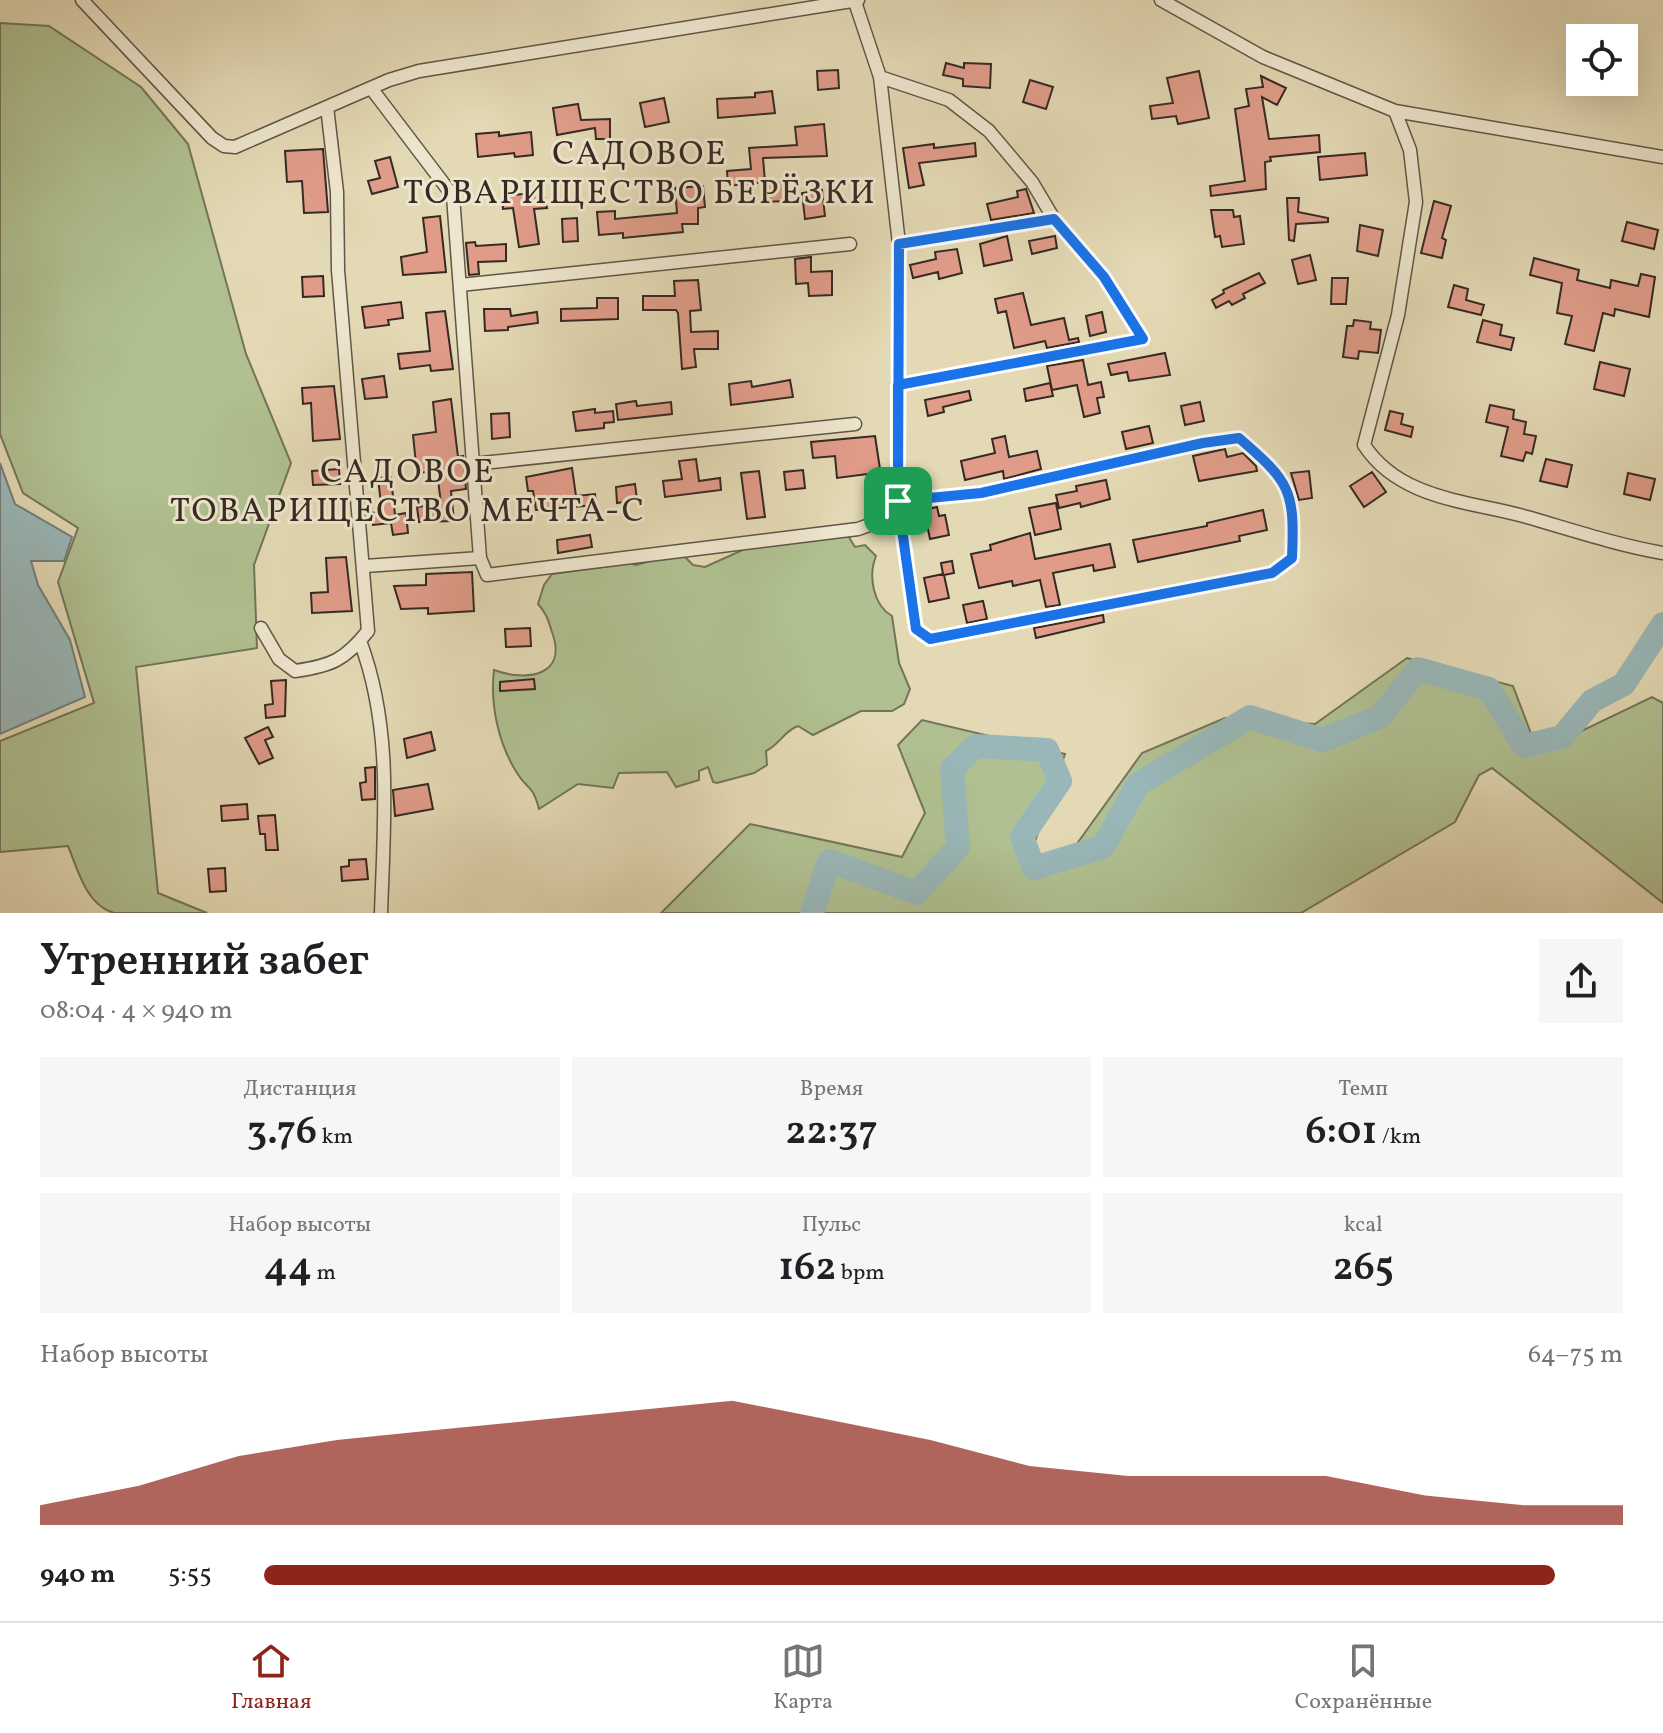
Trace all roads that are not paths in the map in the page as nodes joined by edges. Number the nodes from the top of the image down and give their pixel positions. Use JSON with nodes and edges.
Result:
{"nodes":[{"id":1,"x":82,"y":0,"type":"edge"},
{"id":2,"x":1161,"y":0,"type":"edge"},
{"id":3,"x":856,"y":1,"type":"edge"},
{"id":4,"x":880,"y":77,"type":"junction"},
{"id":5,"x":371,"y":88,"type":"junction"},
{"id":6,"x":327,"y":107,"type":"junction"},
{"id":7,"x":1395,"y":111,"type":"junction"},
{"id":8,"x":1663,"y":157,"type":"edge"},
{"id":9,"x":1054,"y":219,"type":"junction"},
{"id":10,"x":850,"y":244,"type":"dead end"},
{"id":11,"x":899,"y":244,"type":"junction"},
{"id":12,"x":460,"y":285,"type":"junction"},
{"id":13,"x":898,"y":385,"type":"junction"},
{"id":14,"x":855,"y":424,"type":"dead end"},
{"id":15,"x":473,"y":464,"type":"junction"},
{"id":16,"x":898,"y":501,"type":"junction"},
{"id":17,"x":1663,"y":553,"type":"edge"},
{"id":18,"x":480,"y":558,"type":"junction"},
{"id":19,"x":365,"y":566,"type":"junction"},
{"id":20,"x":261,"y":628,"type":"dead end"},
{"id":21,"x":360,"y":641,"type":"junction"},
{"id":22,"x":381,"y":913,"type":"edge"}],
"edges":[{"from":1,"to":6,"type":"street"},
{"from":2,"to":7,"type":"street"},
{"from":3,"to":4,"type":"street"},
{"from":3,"to":5,"type":"street"},
{"from":4,"to":9,"type":"street"},
{"from":4,"to":11,"type":"street"},
{"from":5,"to":6,"type":"street"},
{"from":5,"to":12,"type":"street"},
{"from":6,"to":19,"type":"street"},
{"from":7,"to":8,"type":"street"},
{"from":7,"to":17,"type":"street"},
{"from":9,"to":11,"type":"street"},
{"from":9,"to":13,"type":"street"},
{"from":10,"to":12,"type":"street"},
{"from":11,"to":13,"type":"street"},
{"from":12,"to":15,"type":"street"},
{"from":13,"to":16,"type":"street"},
{"from":14,"to":15,"type":"street"},
{"from":15,"to":18,"type":"street"},
{"from":16,"to":16,"type":"street"},
{"from":16,"to":18,"type":"street"},
{"from":18,"to":19,"type":"street"},
{"from":19,"to":21,"type":"street"},
{"from":20,"to":21,"type":"street"},
{"from":21,"to":22,"type":"street"}]}
